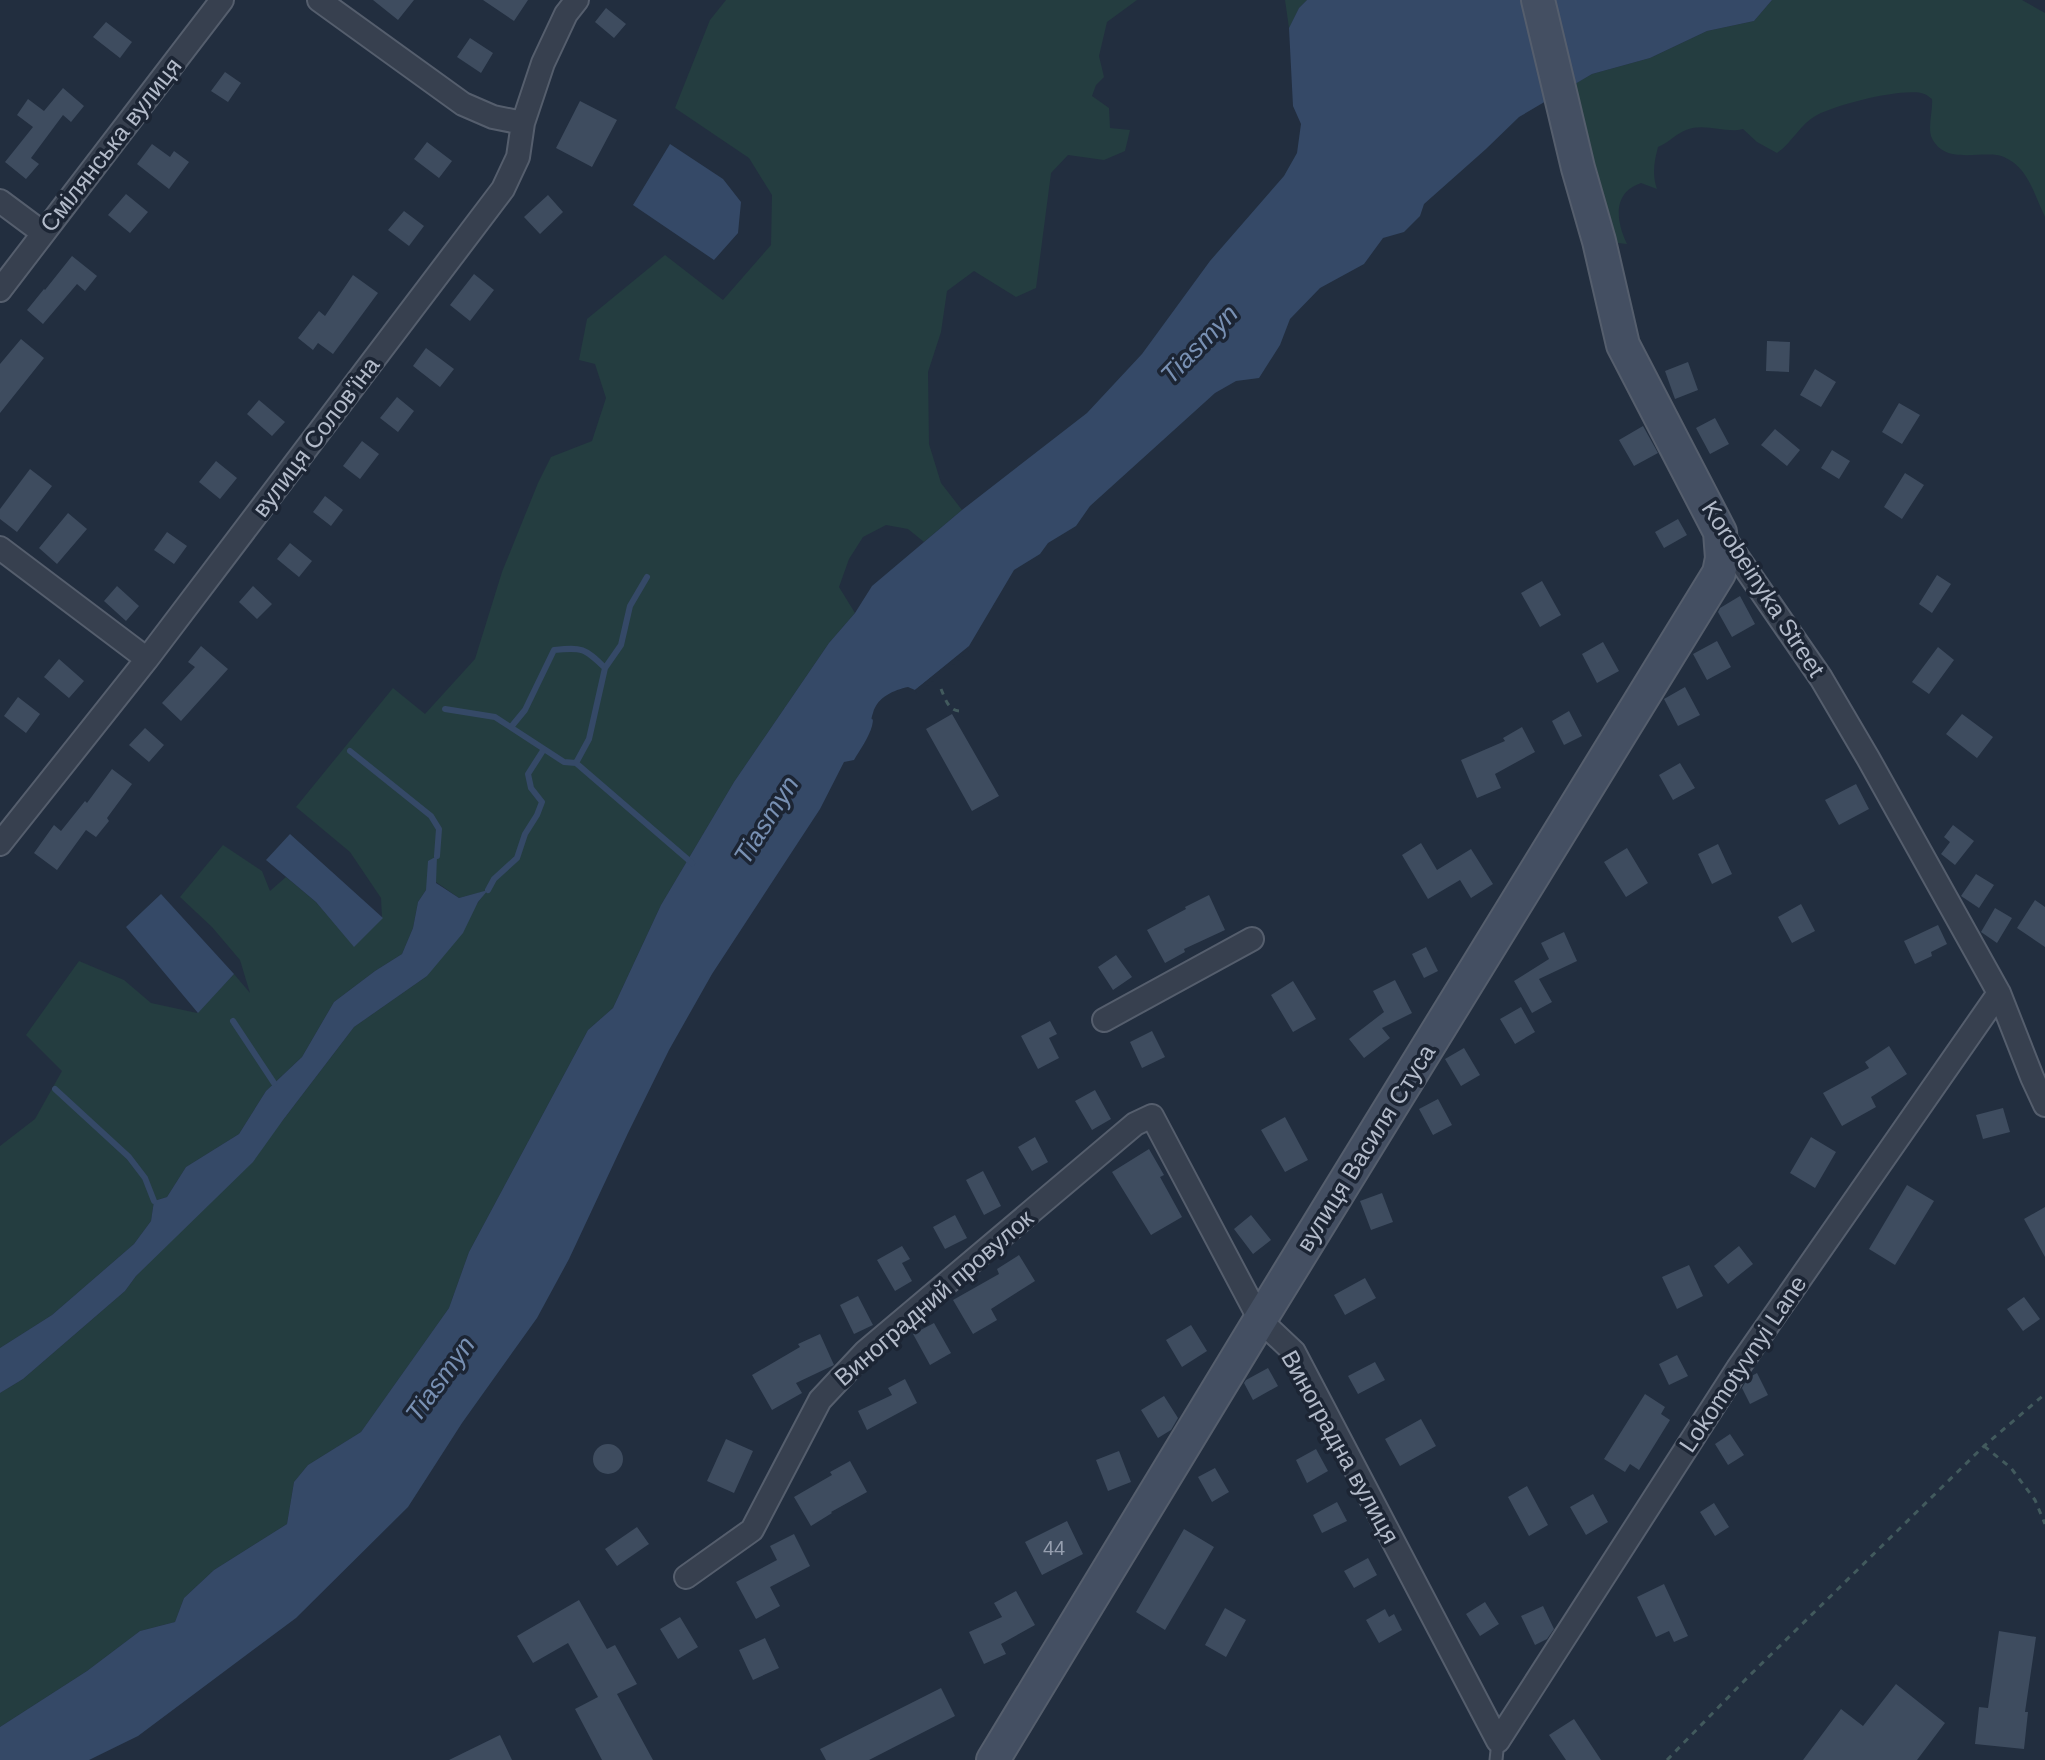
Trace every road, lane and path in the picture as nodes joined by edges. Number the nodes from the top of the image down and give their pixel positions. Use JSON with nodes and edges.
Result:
{"nodes":[{"id":1,"x":222,"y":0,"type":"edge"},
{"id":2,"x":319,"y":0,"type":"edge"},
{"id":3,"x":577,"y":0,"type":"edge"},
{"id":4,"x":1538,"y":0,"type":"edge"},
{"id":5,"x":523,"y":123,"type":"junction"},
{"id":6,"x":0,"y":201,"type":"edge"},
{"id":7,"x":43,"y":233,"type":"junction"},
{"id":8,"x":0,"y":290,"type":"edge"},
{"id":9,"x":1720,"y":532,"type":"junction"},
{"id":10,"x":0,"y":548,"type":"edge"},
{"id":11,"x":147,"y":659,"type":"junction"},
{"id":12,"x":941,"y":689,"type":"dead end"},
{"id":13,"x":959,"y":711,"type":"dead end"},
{"id":14,"x":0,"y":844,"type":"edge"},
{"id":15,"x":1252,"y":939,"type":"dead end"},
{"id":16,"x":1999,"y":993,"type":"junction"},
{"id":17,"x":1104,"y":1020,"type":"dead end"},
{"id":18,"x":2045,"y":1105,"type":"edge"},
{"id":19,"x":1152,"y":1116,"type":"joint"},
{"id":20,"x":1260,"y":1320,"type":"junction"},
{"id":21,"x":2045,"y":1394,"type":"edge"},
{"id":22,"x":1984,"y":1446,"type":"junction"},
{"id":23,"x":2045,"y":1524,"type":"edge"},
{"id":24,"x":686,"y":1577,"type":"dead end"},
{"id":25,"x":1497,"y":1751,"type":"edge"},
{"id":26,"x":993,"y":1760,"type":"edge"},
{"id":27,"x":1667,"y":1760,"type":"edge"}],
"edges":[{"from":1,"to":7,"type":"street","name":"Смілянська вулиця"},
{"from":2,"to":5,"type":"street"},
{"from":3,"to":5,"type":"street","name":"вулиця Солов'їна"},
{"from":4,"to":9,"type":"street","name":"Korobeinyka Street"},
{"from":5,"to":11,"type":"street","name":"вулиця Солов'їна"},
{"from":6,"to":7,"type":"street"},
{"from":7,"to":8,"type":"street","name":"Смілянська вулиця"},
{"from":9,"to":16,"type":"street","name":"Korobeinyka Street"},
{"from":9,"to":20,"type":"street","name":"вулиця Василя Стуса"},
{"from":10,"to":11,"type":"street"},
{"from":11,"to":14,"type":"street","name":"вулиця Солов'їна"},
{"from":12,"to":13,"type":"path"},
{"from":15,"to":17,"type":"street"},
{"from":16,"to":18,"type":"street","name":"Korobeinyka Street"},
{"from":16,"to":25,"type":"street","name":"Lokomotyvnyi Lane"},
{"from":19,"to":20,"type":"street","name":"Виноградна вулиця"},
{"from":19,"to":24,"type":"street","name":"Виноградний провулок"},
{"from":20,"to":25,"type":"street","name":"Виноградна вулиця"},
{"from":20,"to":26,"type":"street","name":"вулиця Василя Стуса"},
{"from":21,"to":22,"type":"path"},
{"from":22,"to":23,"type":"path"},
{"from":22,"to":27,"type":"path"}]}
